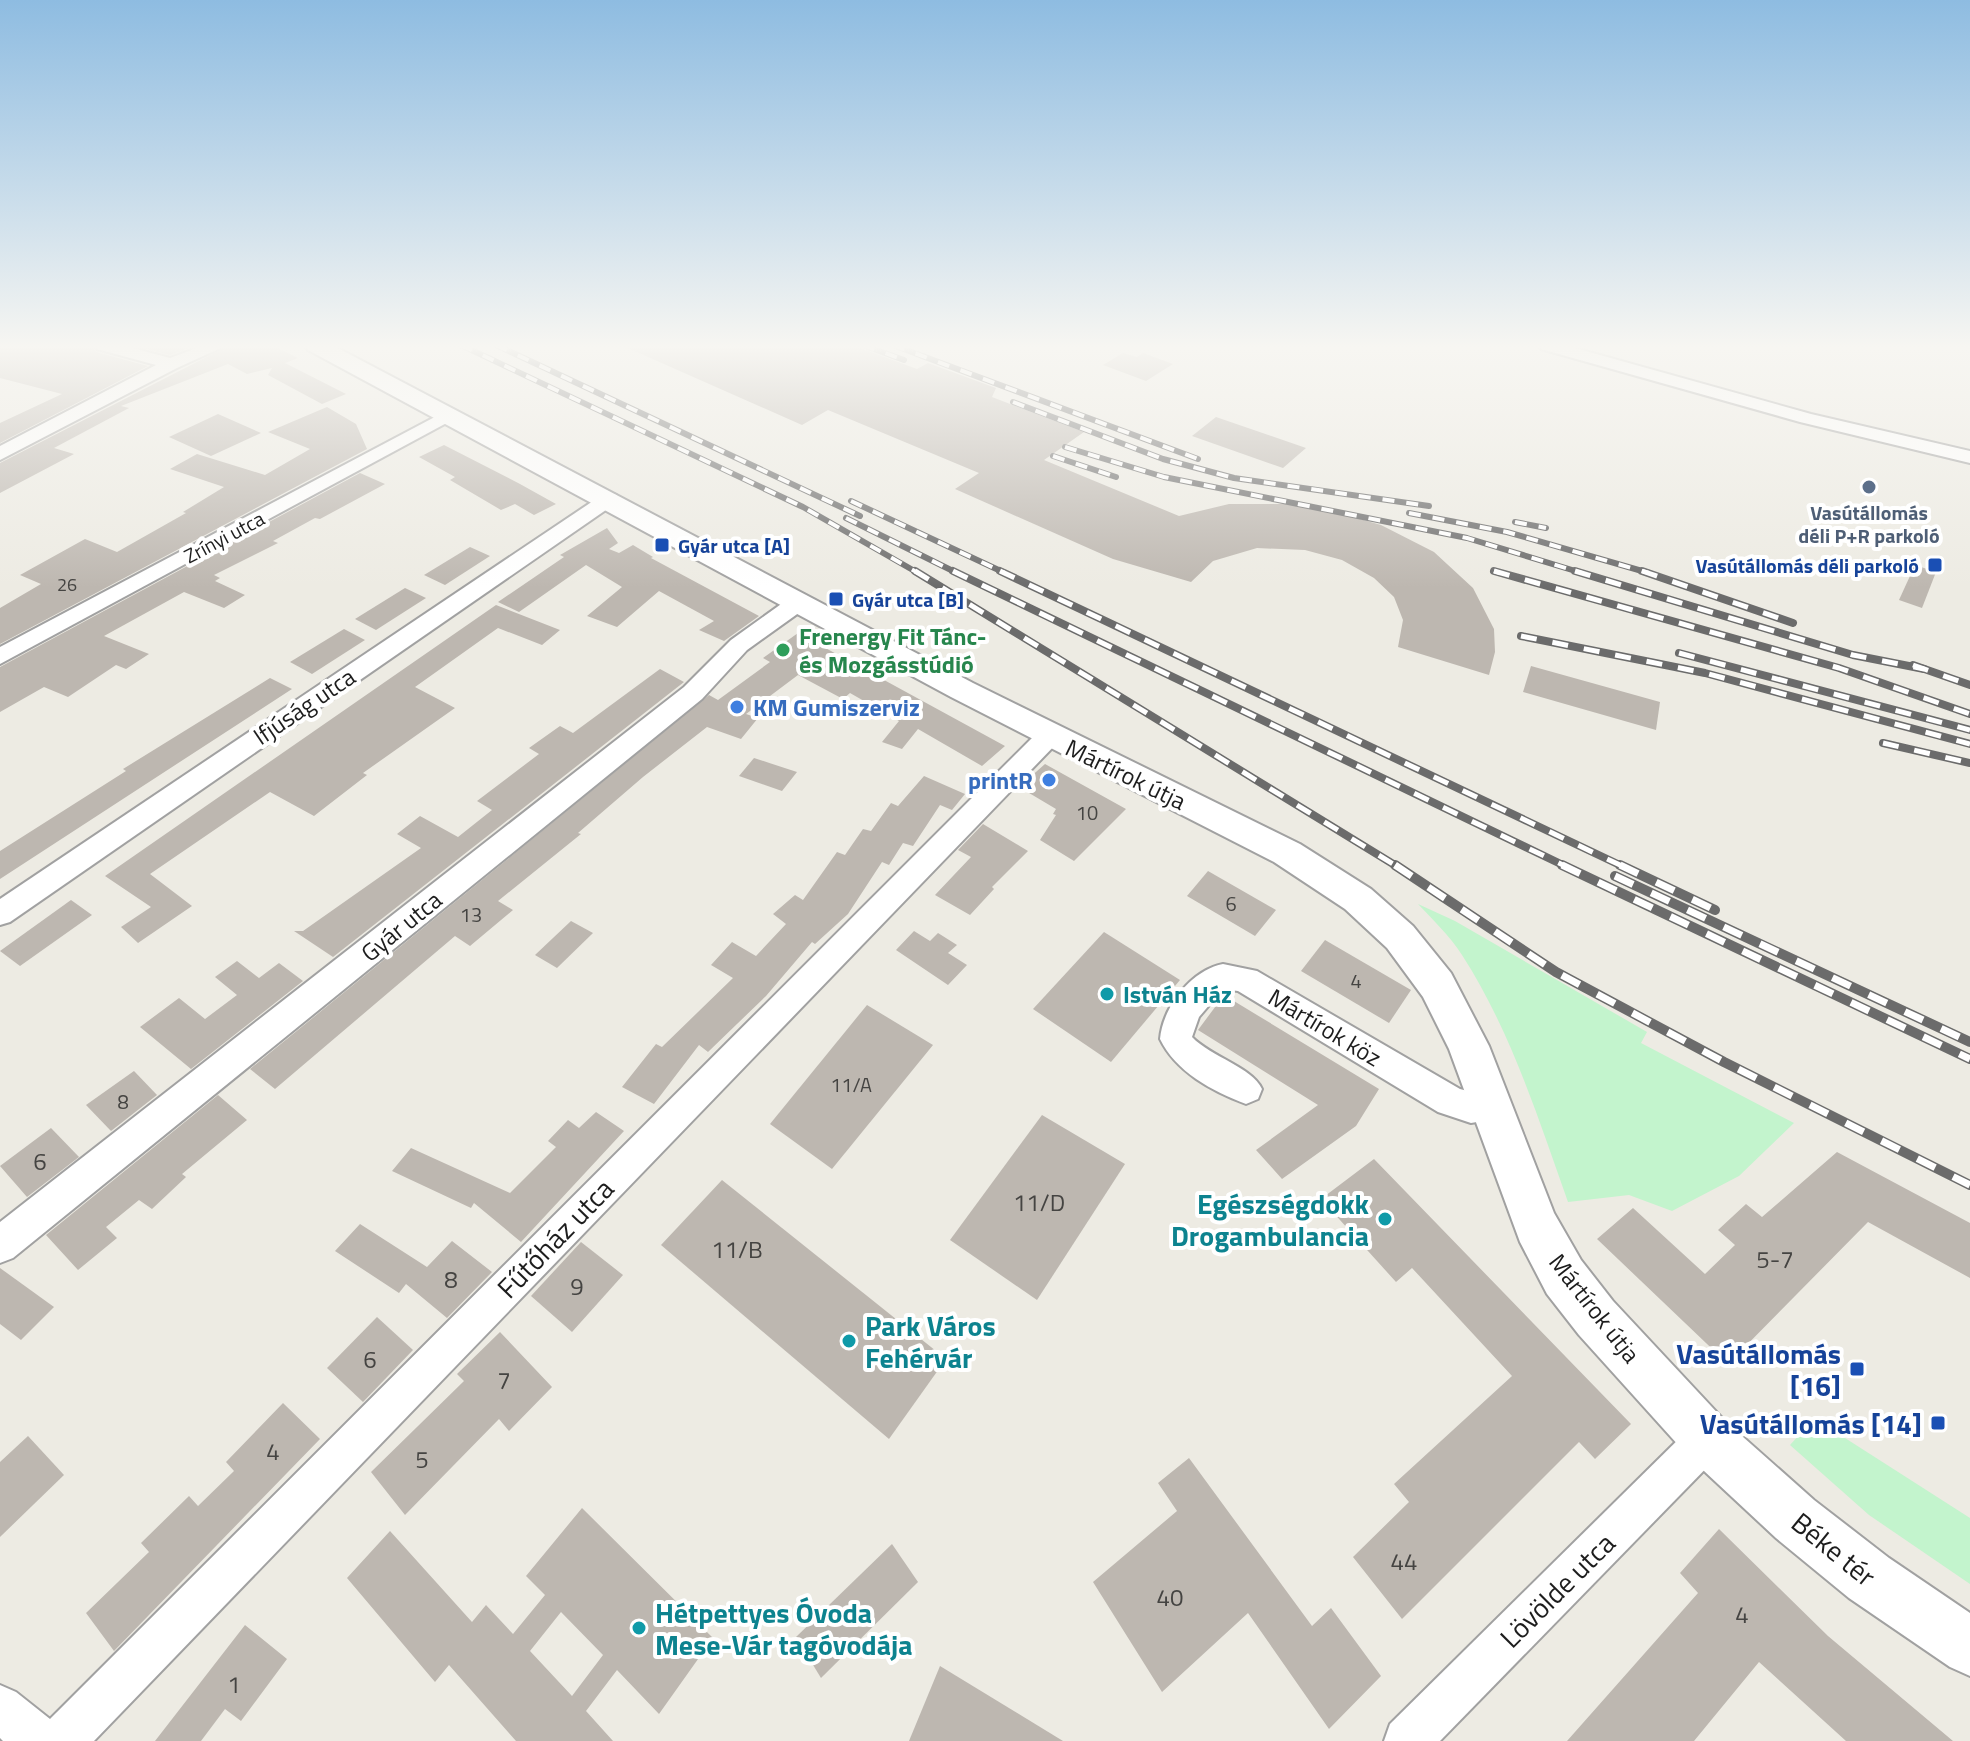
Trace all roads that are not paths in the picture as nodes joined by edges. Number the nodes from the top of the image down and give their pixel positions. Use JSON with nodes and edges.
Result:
{"nodes":[{"id":1,"x":53,"y":426,"type":"edge"},
{"id":2,"x":427,"y":426,"type":"edge"},
{"id":3,"x":470,"y":426,"type":"edge"},
{"id":4,"x":1841,"y":426,"type":"edge"},
{"id":5,"x":0,"y":454,"type":"edge"},
{"id":6,"x":1970,"y":457,"type":"edge"},
{"id":7,"x":609,"y":499,"type":"junction"},
{"id":8,"x":799,"y":602,"type":"junction"},
{"id":9,"x":0,"y":657,"type":"edge"},
{"id":10,"x":1049,"y":736,"type":"junction"},
{"id":11,"x":0,"y":914,"type":"edge"},
{"id":12,"x":1246,"y":1089,"type":"dead end"},
{"id":13,"x":1494,"y":1106,"type":"junction"},
{"id":14,"x":0,"y":1245,"type":"edge"},
{"id":15,"x":1707,"y":1439,"type":"junction"},
{"id":16,"x":1948,"y":1634,"type":"edge"},
{"id":17,"x":1970,"y":1664,"type":"edge"},
{"id":18,"x":0,"y":1708,"type":"edge"},
{"id":19,"x":39,"y":1741,"type":"edge"},
{"id":20,"x":61,"y":1741,"type":"edge"},
{"id":21,"x":1407,"y":1741,"type":"edge"}],
"edges":[{"from":1,"to":5,"type":"street"},
{"from":2,"to":9,"type":"street","name":"Zrínyi utca"},
{"from":3,"to":7,"type":"street","name":"Mártírok útja"},
{"from":4,"to":6,"type":"street"},
{"from":7,"to":8,"type":"street","name":"Mártírok útja"},
{"from":7,"to":11,"type":"street","name":"Ifjúság utca"},
{"from":8,"to":10,"type":"street","name":"Mártírok útja"},
{"from":8,"to":14,"type":"street","name":"Gyár utca"},
{"from":10,"to":13,"type":"street","name":"Mártírok útja"},
{"from":10,"to":20,"type":"street","name":"Fűtőház utca"},
{"from":12,"to":13,"type":"street","name":"Mártírok köz"},
{"from":13,"to":15,"type":"street","name":"Mártírok útja"},
{"from":15,"to":16,"type":"street","name":"Béke tér"},
{"from":15,"to":21,"type":"street","name":"Lövölde utca"},
{"from":16,"to":17,"type":"street"},
{"from":18,"to":19,"type":"street"}]}
